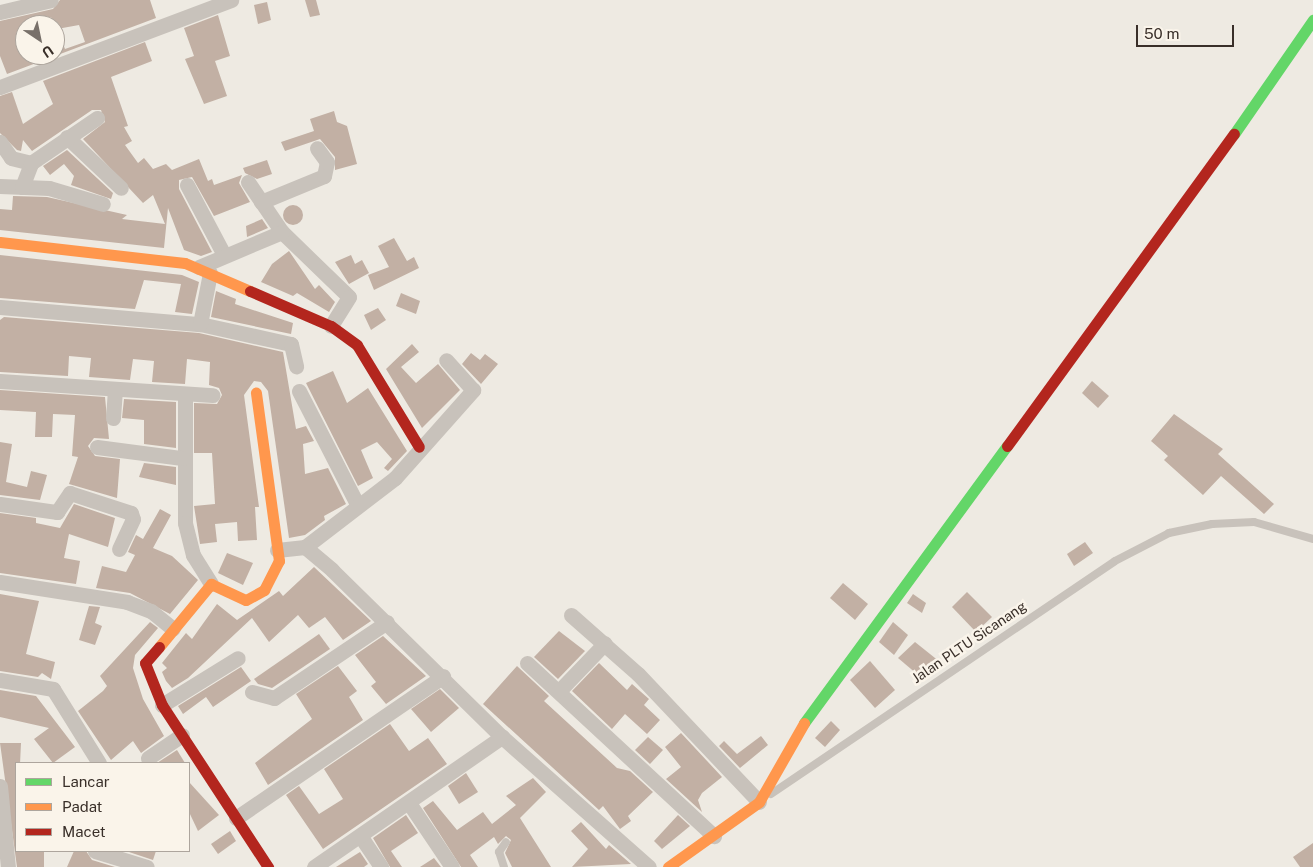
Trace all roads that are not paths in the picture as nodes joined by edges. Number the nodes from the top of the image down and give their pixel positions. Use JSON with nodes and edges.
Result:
{"nodes":[{"id":1,"x":51,"y":0,"type":"edge"},
{"id":2,"x":231,"y":0,"type":"edge"},
{"id":3,"x":0,"y":12,"type":"edge"},
{"id":4,"x":1313,"y":20,"type":"edge"},
{"id":5,"x":0,"y":87,"type":"edge"},
{"id":6,"x":97,"y":118,"type":"dead end"},
{"id":7,"x":67,"y":137,"type":"junction"},
{"id":8,"x":0,"y":142,"type":"edge"},
{"id":9,"x":317,"y":148,"type":"dead end"},
{"id":10,"x":31,"y":163,"type":"junction"},
{"id":11,"x":248,"y":182,"type":"dead end"},
{"id":12,"x":187,"y":185,"type":"dead end"},
{"id":13,"x":0,"y":186,"type":"edge"},
{"id":14,"x":22,"y":187,"type":"junction"},
{"id":15,"x":121,"y":188,"type":"dead end"},
{"id":16,"x":261,"y":202,"type":"junction"},
{"id":17,"x":103,"y":204,"type":"dead end"},
{"id":18,"x":282,"y":232,"type":"junction"},
{"id":19,"x":0,"y":242,"type":"edge"},
{"id":20,"x":224,"y":254,"type":"junction"},
{"id":21,"x":204,"y":270,"type":"junction"},
{"id":22,"x":0,"y":307,"type":"edge"},
{"id":23,"x":200,"y":324,"type":"junction"},
{"id":24,"x":331,"y":326,"type":"junction"},
{"id":25,"x":446,"y":360,"type":"dead end"},
{"id":26,"x":296,"y":366,"type":"dead end"},
{"id":27,"x":0,"y":381,"type":"edge"},
{"id":28,"x":115,"y":390,"type":"junction"},
{"id":29,"x":299,"y":391,"type":"dead end"},
{"id":30,"x":256,"y":393,"type":"dead end"},
{"id":31,"x":185,"y":395,"type":"junction"},
{"id":32,"x":213,"y":395,"type":"dead end"},
{"id":33,"x":113,"y":418,"type":"dead end"},
{"id":34,"x":97,"y":447,"type":"dead end"},
{"id":35,"x":419,"y":448,"type":"junction"},
{"id":36,"x":182,"y":458,"type":"junction"},
{"id":37,"x":0,"y":504,"type":"edge"},
{"id":38,"x":358,"y":506,"type":"junction"},
{"id":39,"x":1313,"y":539,"type":"edge"},
{"id":40,"x":305,"y":547,"type":"junction"},
{"id":41,"x":119,"y":549,"type":"dead end"},
{"id":42,"x":277,"y":550,"type":"junction"},
{"id":43,"x":0,"y":582,"type":"edge"},
{"id":44,"x":211,"y":584,"type":"junction"},
{"id":45,"x":571,"y":615,"type":"dead end"},
{"id":46,"x":387,"y":622,"type":"junction"},
{"id":47,"x":173,"y":628,"type":"junction"},
{"id":48,"x":605,"y":643,"type":"junction"},
{"id":49,"x":238,"y":658,"type":"dead end"},
{"id":50,"x":527,"y":663,"type":"dead end"},
{"id":51,"x":443,"y":676,"type":"junction"},
{"id":52,"x":0,"y":680,"type":"edge"},
{"id":53,"x":560,"y":690,"type":"junction"},
{"id":54,"x":252,"y":692,"type":"dead end"},
{"id":55,"x":162,"y":705,"type":"junction"},
{"id":56,"x":182,"y":735,"type":"junction"},
{"id":57,"x":502,"y":737,"type":"junction"},
{"id":58,"x":148,"y":758,"type":"dead end"},
{"id":59,"x":98,"y":762,"type":"edge"},
{"id":60,"x":0,"y":786,"type":"edge"},
{"id":61,"x":759,"y":802,"type":"junction"},
{"id":62,"x":409,"y":803,"type":"junction"},
{"id":63,"x":236,"y":818,"type":"junction"},
{"id":64,"x":714,"y":836,"type":"junction"},
{"id":65,"x":360,"y":837,"type":"junction"},
{"id":66,"x":506,"y":842,"type":"dead end"},
{"id":67,"x":8,"y":844,"type":"edge"},
{"id":68,"x":98,"y":852,"type":"edge"},
{"id":69,"x":8,"y":867,"type":"edge"},
{"id":70,"x":147,"y":867,"type":"edge"},
{"id":71,"x":268,"y":867,"type":"edge"},
{"id":72,"x":314,"y":867,"type":"edge"},
{"id":73,"x":381,"y":867,"type":"edge"},
{"id":74,"x":452,"y":867,"type":"edge"},
{"id":75,"x":504,"y":867,"type":"edge"},
{"id":76,"x":649,"y":867,"type":"edge"},
{"id":77,"x":668,"y":867,"type":"edge"}],
"edges":[{"from":1,"to":3,"type":"street"},
{"from":2,"to":5,"type":"street"},
{"from":4,"to":61,"type":"street"},
{"from":6,"to":7,"type":"street"},
{"from":7,"to":10,"type":"street"},
{"from":7,"to":15,"type":"street"},
{"from":8,"to":10,"type":"street"},
{"from":9,"to":16,"type":"street"},
{"from":10,"to":14,"type":"street"},
{"from":11,"to":16,"type":"street"},
{"from":12,"to":20,"type":"street"},
{"from":13,"to":14,"type":"street"},
{"from":14,"to":17,"type":"street"},
{"from":16,"to":18,"type":"street"},
{"from":18,"to":20,"type":"street"},
{"from":18,"to":24,"type":"street"},
{"from":19,"to":21,"type":"street"},
{"from":20,"to":21,"type":"street"},
{"from":21,"to":23,"type":"street"},
{"from":21,"to":24,"type":"street"},
{"from":22,"to":23,"type":"street"},
{"from":23,"to":26,"type":"street"},
{"from":24,"to":35,"type":"street"},
{"from":25,"to":35,"type":"street"},
{"from":27,"to":28,"type":"street"},
{"from":28,"to":31,"type":"street"},
{"from":28,"to":33,"type":"street"},
{"from":29,"to":38,"type":"street"},
{"from":30,"to":42,"type":"street"},
{"from":31,"to":32,"type":"street"},
{"from":31,"to":36,"type":"street"},
{"from":34,"to":36,"type":"street"},
{"from":35,"to":38,"type":"street"},
{"from":36,"to":44,"type":"street"},
{"from":37,"to":41,"type":"street"},
{"from":38,"to":40,"type":"street"},
{"from":39,"to":61,"type":"lane","name":"Jalan PLTU Sicanang"},
{"from":40,"to":42,"type":"street"},
{"from":40,"to":46,"type":"street"},
{"from":42,"to":44,"type":"street"},
{"from":43,"to":47,"type":"street"},
{"from":44,"to":47,"type":"street"},
{"from":45,"to":48,"type":"street"},
{"from":46,"to":51,"type":"street"},
{"from":46,"to":54,"type":"street"},
{"from":47,"to":55,"type":"street"},
{"from":48,"to":53,"type":"street"},
{"from":48,"to":61,"type":"street"},
{"from":49,"to":55,"type":"street"},
{"from":50,"to":53,"type":"street"},
{"from":51,"to":57,"type":"street"},
{"from":51,"to":63,"type":"street"},
{"from":52,"to":59,"type":"street"},
{"from":53,"to":64,"type":"street"},
{"from":55,"to":56,"type":"street"},
{"from":56,"to":58,"type":"street"},
{"from":56,"to":63,"type":"street"},
{"from":57,"to":62,"type":"street"},
{"from":57,"to":76,"type":"street"},
{"from":60,"to":67,"type":"street"},
{"from":61,"to":64,"type":"street","name":"Jalan PLTU Sicanang"},
{"from":62,"to":65,"type":"street"},
{"from":62,"to":74,"type":"street"},
{"from":63,"to":71,"type":"street"},
{"from":64,"to":77,"type":"street","name":"Jalan PLTU Sicanang"},
{"from":65,"to":72,"type":"street"},
{"from":65,"to":73,"type":"street"},
{"from":66,"to":75,"type":"lane"},
{"from":67,"to":69,"type":"street"},
{"from":68,"to":70,"type":"street"}]}
